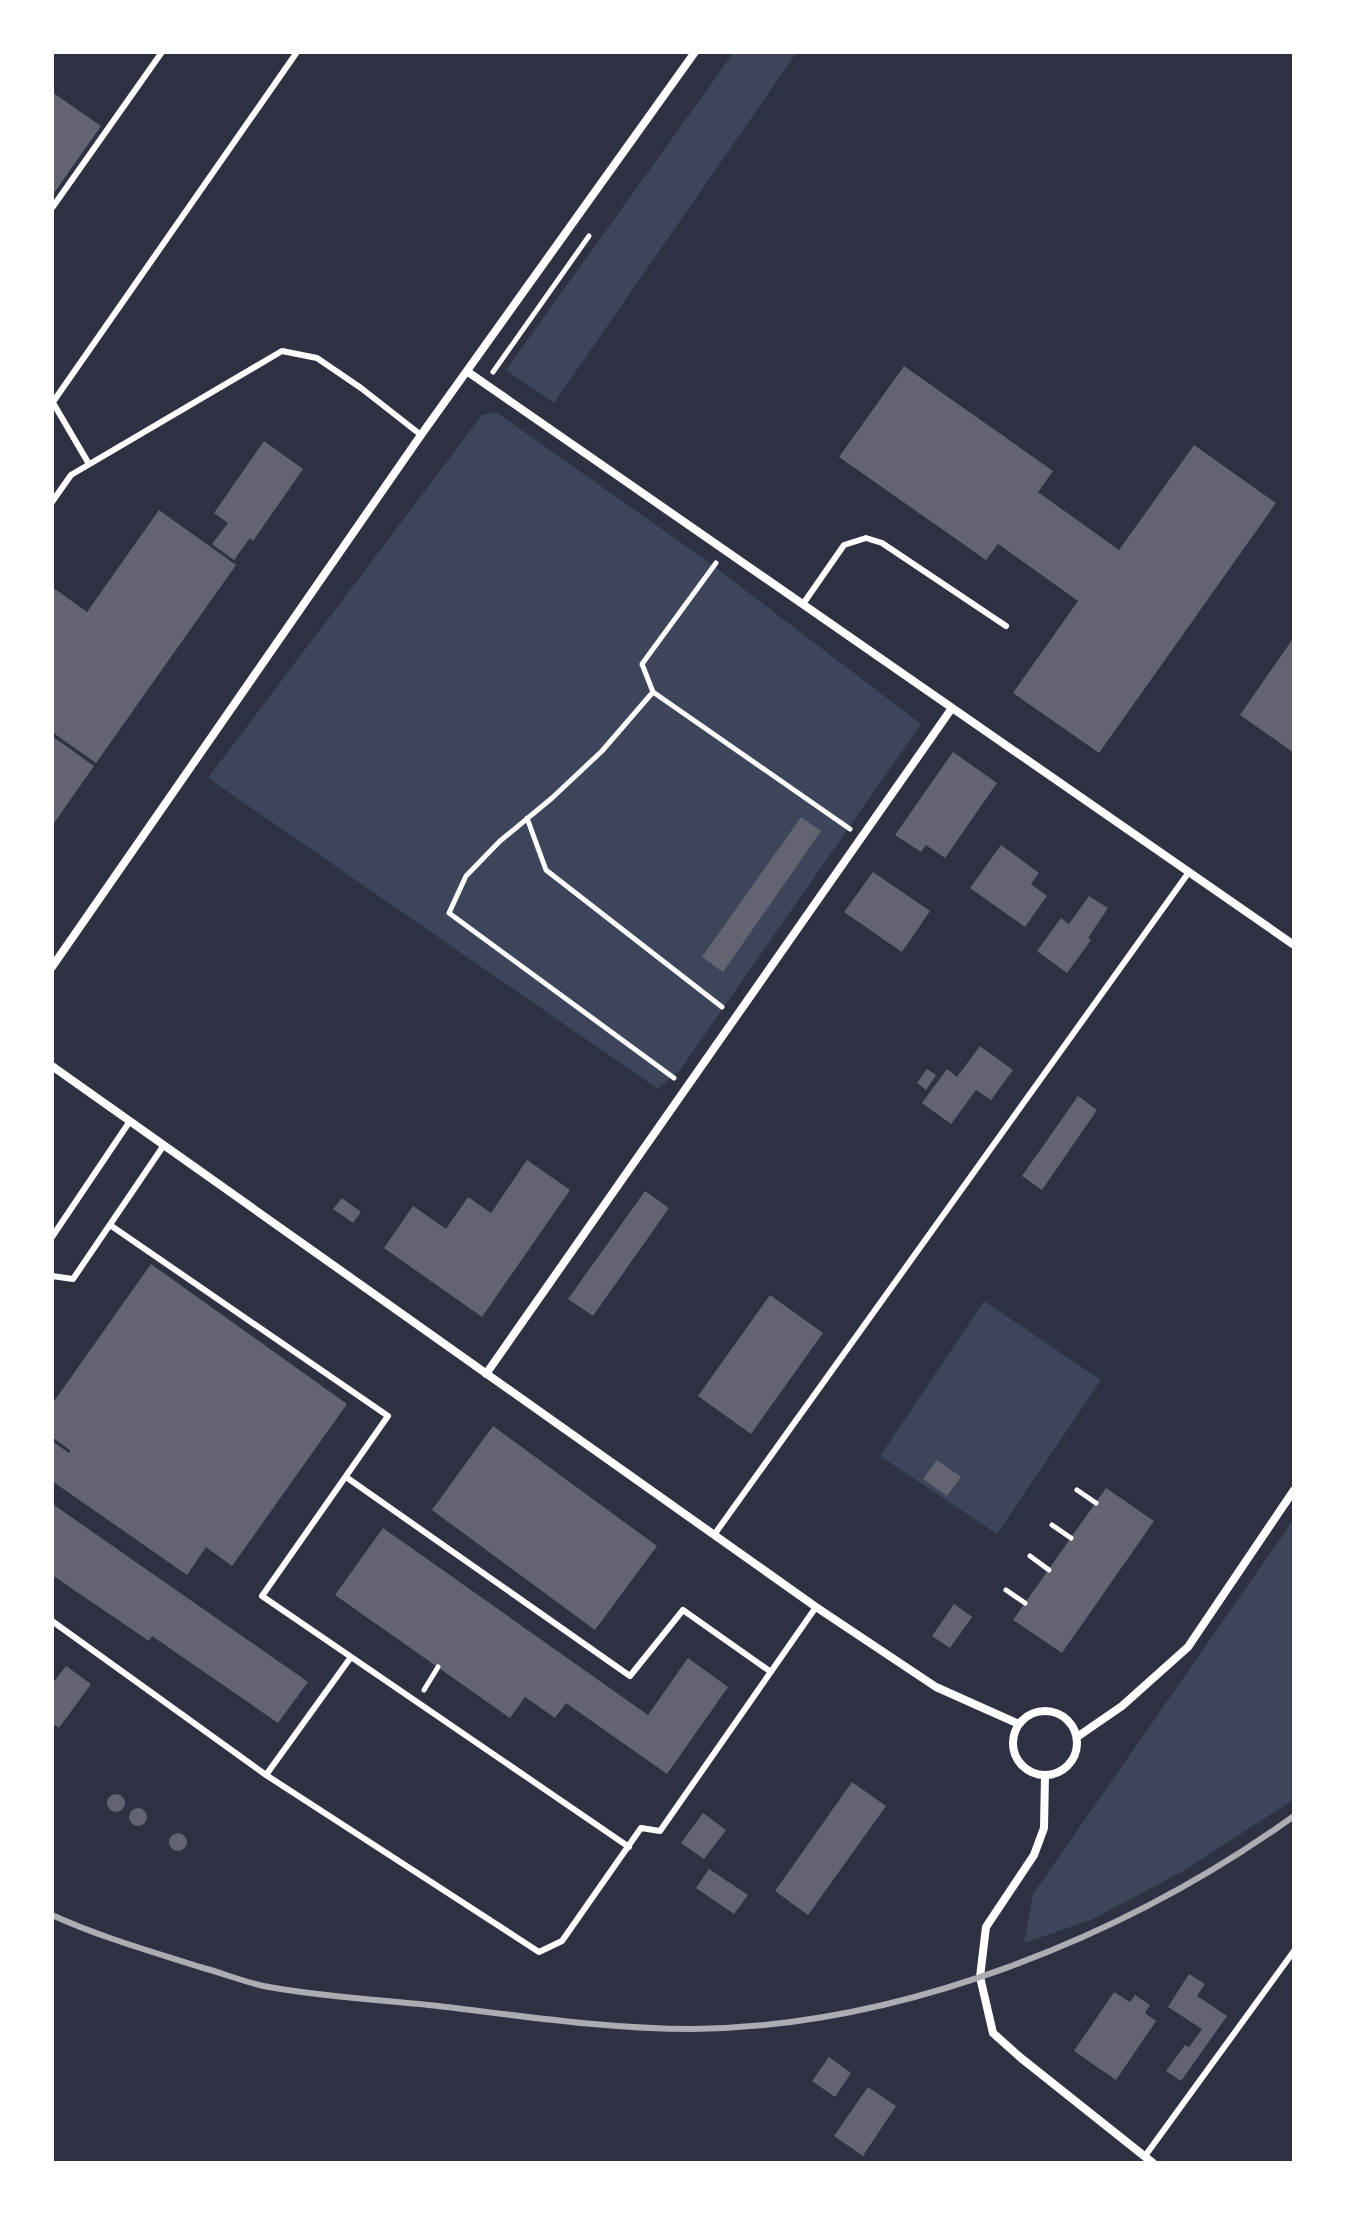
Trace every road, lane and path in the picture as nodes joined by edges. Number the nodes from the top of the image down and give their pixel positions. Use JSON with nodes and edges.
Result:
{"nodes":[{"id":1,"x":162,"y":52,"type":"edge"},
{"id":2,"x":297,"y":52,"type":"edge"},
{"id":3,"x":695,"y":52,"type":"edge"},
{"id":4,"x":52,"y":208,"type":"edge"},
{"id":5,"x":468,"y":372,"type":"junction"},
{"id":6,"x":52,"y":401,"type":"edge"},
{"id":7,"x":421,"y":435,"type":"junction"},
{"id":8,"x":89,"y":464,"type":"junction"},
{"id":9,"x":52,"y":502,"type":"edge"},
{"id":10,"x":725,"y":550,"type":"junction"},
{"id":11,"x":803,"y":604,"type":"junction"},
{"id":12,"x":1006,"y":626,"type":"dead end"},
{"id":13,"x":653,"y":692,"type":"junction"},
{"id":14,"x":952,"y":708,"type":"junction"},
{"id":15,"x":527,"y":818,"type":"junction"},
{"id":16,"x":860,"y":836,"type":"junction"},
{"id":17,"x":1189,"y":872,"type":"junction"},
{"id":18,"x":1294,"y":945,"type":"edge"},
{"id":19,"x":52,"y":967,"type":"edge"},
{"id":20,"x":736,"y":1017,"type":"junction"},
{"id":21,"x":52,"y":1066,"type":"edge"},
{"id":22,"x":687,"y":1087,"type":"junction"},
{"id":23,"x":130,"y":1121,"type":"junction"},
{"id":24,"x":164,"y":1145,"type":"junction"},
{"id":25,"x":110,"y":1225,"type":"junction"},
{"id":26,"x":52,"y":1237,"type":"edge"},
{"id":27,"x":52,"y":1276,"type":"edge"},
{"id":28,"x":486,"y":1374,"type":"junction"},
{"id":29,"x":346,"y":1477,"type":"junction"},
{"id":30,"x":1077,"y":1490,"type":"dead end"},
{"id":31,"x":1294,"y":1490,"type":"edge"},
{"id":32,"x":1096,"y":1503,"type":"dead end"},
{"id":33,"x":1052,"y":1525,"type":"dead end"},
{"id":34,"x":714,"y":1535,"type":"junction"},
{"id":35,"x":1071,"y":1538,"type":"dead end"},
{"id":36,"x":1030,"y":1556,"type":"dead end"},
{"id":37,"x":1049,"y":1570,"type":"dead end"},
{"id":38,"x":1006,"y":1590,"type":"dead end"},
{"id":39,"x":1025,"y":1603,"type":"dead end"},
{"id":40,"x":816,"y":1607,"type":"junction"},
{"id":41,"x":52,"y":1621,"type":"edge"},
{"id":42,"x":351,"y":1657,"type":"junction"},
{"id":43,"x":438,"y":1667,"type":"dead end"},
{"id":44,"x":771,"y":1672,"type":"junction"},
{"id":45,"x":423,"y":1691,"type":"dead end"},
{"id":46,"x":1019,"y":1724,"type":"junction"},
{"id":47,"x":1077,"y":1737,"type":"junction"},
{"id":48,"x":266,"y":1775,"type":"junction"},
{"id":49,"x":1045,"y":1776,"type":"junction"},
{"id":50,"x":629,"y":1847,"type":"junction"},
{"id":51,"x":1294,"y":1951,"type":"edge"},
{"id":52,"x":1142,"y":2160,"type":"edge"},
{"id":53,"x":1153,"y":2163,"type":"edge"}],
"edges":[{"from":1,"to":4,"type":"lane"},
{"from":2,"to":6,"type":"lane"},
{"from":3,"to":5,"type":"street"},
{"from":5,"to":7,"type":"street"},
{"from":5,"to":10,"type":"street"},
{"from":6,"to":8,"type":"lane"},
{"from":7,"to":8,"type":"lane"},
{"from":7,"to":19,"type":"street"},
{"from":8,"to":9,"type":"lane"},
{"from":10,"to":11,"type":"street"},
{"from":10,"to":13,"type":"path"},
{"from":11,"to":12,"type":"lane"},
{"from":11,"to":14,"type":"street"},
{"from":13,"to":15,"type":"path"},
{"from":13,"to":16,"type":"path"},
{"from":14,"to":16,"type":"street"},
{"from":14,"to":17,"type":"street"},
{"from":15,"to":20,"type":"path"},
{"from":15,"to":22,"type":"path"},
{"from":16,"to":20,"type":"street"},
{"from":17,"to":18,"type":"street"},
{"from":17,"to":34,"type":"lane"},
{"from":20,"to":22,"type":"street"},
{"from":21,"to":23,"type":"street"},
{"from":22,"to":28,"type":"street"},
{"from":23,"to":24,"type":"street"},
{"from":23,"to":26,"type":"lane"},
{"from":24,"to":25,"type":"lane"},
{"from":24,"to":28,"type":"street"},
{"from":25,"to":27,"type":"lane"},
{"from":25,"to":29,"type":"lane"},
{"from":28,"to":34,"type":"street"},
{"from":29,"to":42,"type":"lane"},
{"from":29,"to":44,"type":"lane"},
{"from":30,"to":32,"type":"path"},
{"from":31,"to":47,"type":"street"},
{"from":33,"to":35,"type":"path"},
{"from":34,"to":40,"type":"street"},
{"from":36,"to":37,"type":"path"},
{"from":38,"to":39,"type":"path"},
{"from":40,"to":44,"type":"lane"},
{"from":40,"to":46,"type":"street"},
{"from":41,"to":48,"type":"lane"},
{"from":42,"to":48,"type":"lane"},
{"from":42,"to":50,"type":"lane"},
{"from":43,"to":45,"type":"path"},
{"from":44,"to":50,"type":"lane"},
{"from":46,"to":47,"type":"street"},
{"from":46,"to":49,"type":"street"},
{"from":47,"to":49,"type":"street"},
{"from":48,"to":50,"type":"lane"},
{"from":49,"to":52,"type":"street"},
{"from":51,"to":52,"type":"lane"},
{"from":52,"to":53,"type":"street"}]}
